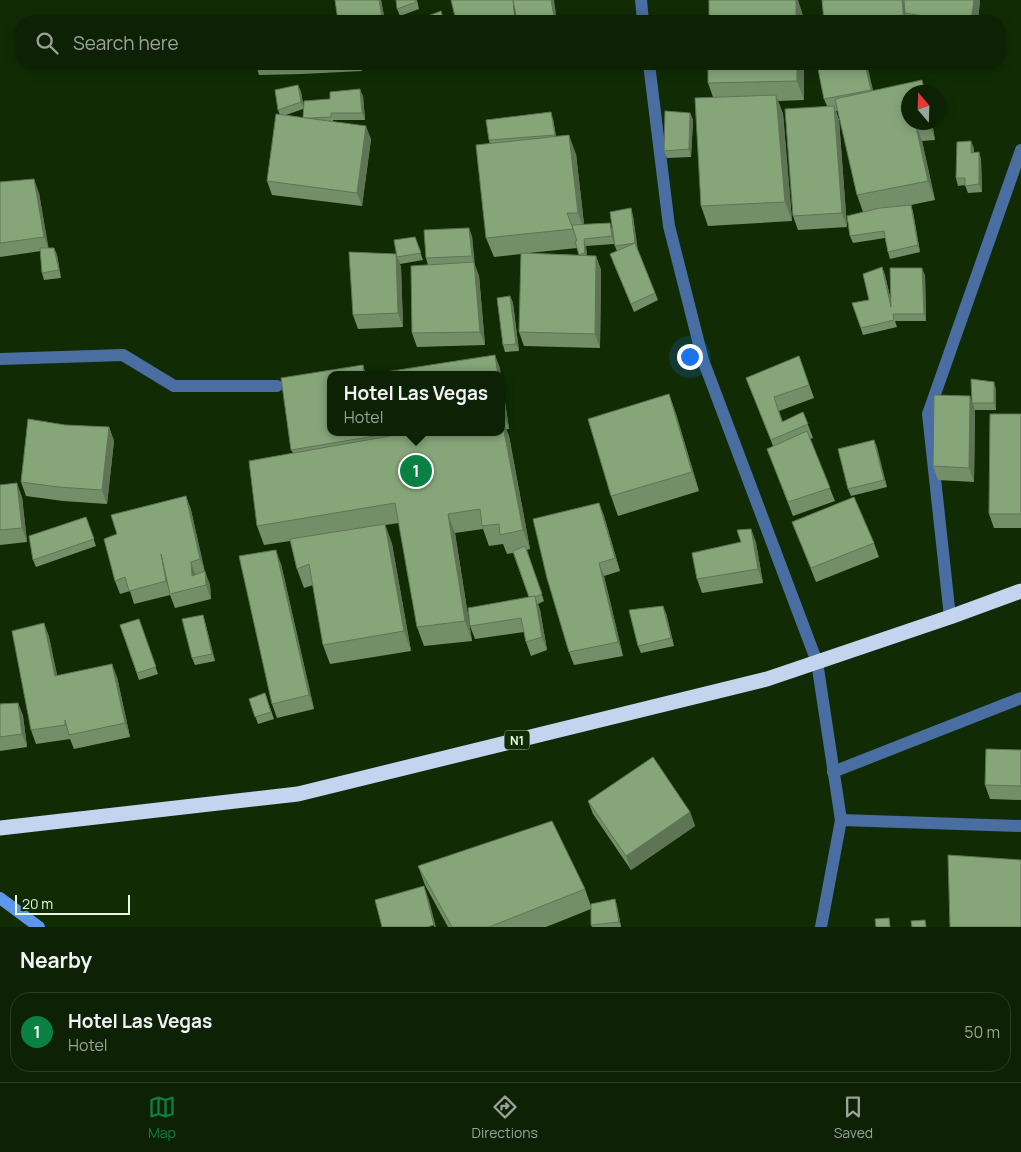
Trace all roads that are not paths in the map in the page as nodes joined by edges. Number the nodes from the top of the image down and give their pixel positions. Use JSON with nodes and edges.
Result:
{"nodes":[{"id":1,"x":641,"y":0,"type":"edge"},
{"id":2,"x":642,"y":15,"type":"edge"},
{"id":3,"x":650,"y":70,"type":"edge"},
{"id":4,"x":1021,"y":150,"type":"edge"},
{"id":5,"x":0,"y":359,"type":"edge"},
{"id":6,"x":277,"y":386,"type":"dead end"},
{"id":7,"x":1021,"y":590,"type":"edge"},
{"id":8,"x":950,"y":617,"type":"junction"},
{"id":9,"x":817,"y":662,"type":"junction"},
{"id":10,"x":1021,"y":698,"type":"edge"},
{"id":11,"x":833,"y":772,"type":"junction"},
{"id":12,"x":841,"y":820,"type":"junction"},
{"id":13,"x":1021,"y":826,"type":"edge"},
{"id":14,"x":0,"y":828,"type":"edge"},
{"id":15,"x":0,"y":898,"type":"edge"},
{"id":16,"x":39,"y":927,"type":"edge"},
{"id":17,"x":822,"y":927,"type":"edge"}],
"edges":[{"from":1,"to":2,"type":"street"},
{"from":3,"to":9,"type":"street"},
{"from":4,"to":8,"type":"street"},
{"from":5,"to":6,"type":"street"},
{"from":7,"to":8,"type":"highway","number":"N1"},
{"from":8,"to":9,"type":"highway","number":"N1"},
{"from":9,"to":11,"type":"street"},
{"from":9,"to":14,"type":"highway","number":"N1"},
{"from":10,"to":11,"type":"street"},
{"from":11,"to":12,"type":"street"},
{"from":12,"to":13,"type":"street"},
{"from":12,"to":17,"type":"street"},
{"from":15,"to":16,"type":"main road"}]}
